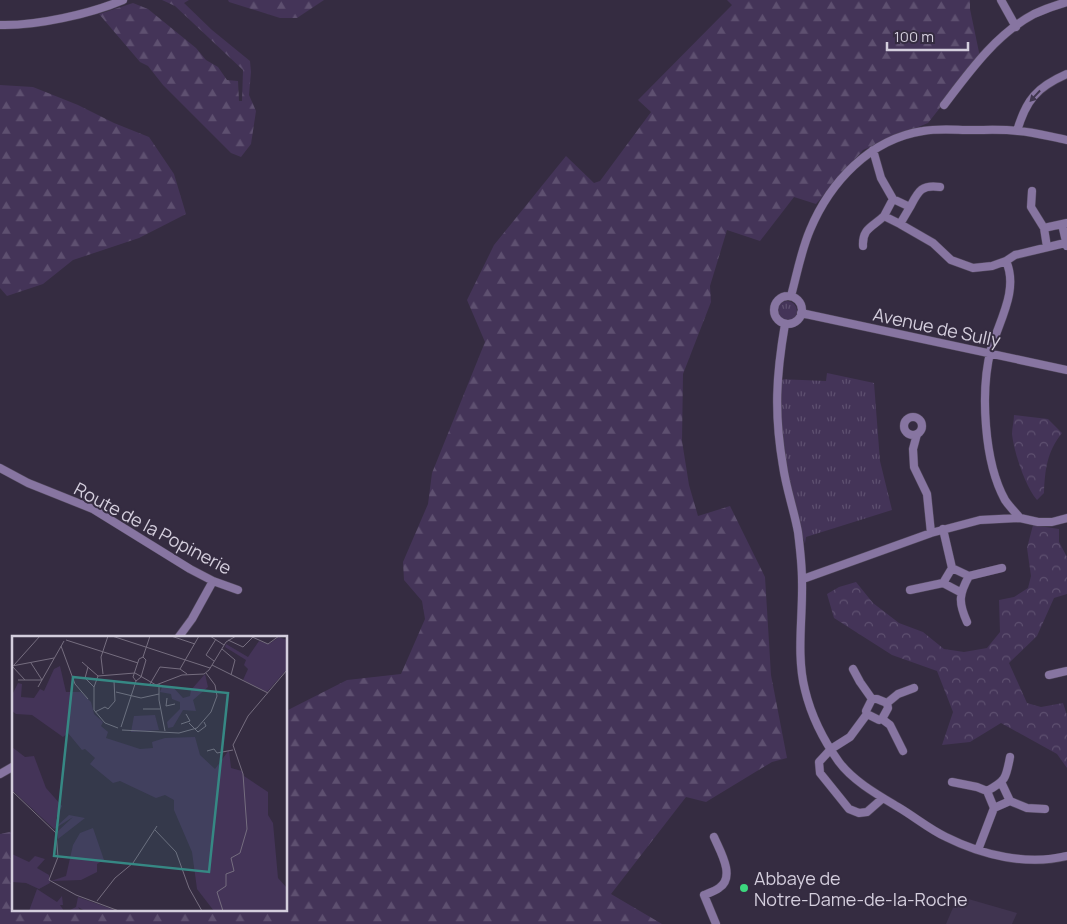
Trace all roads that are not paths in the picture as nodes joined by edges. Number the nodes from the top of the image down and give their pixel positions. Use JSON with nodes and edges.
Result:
{"nodes":[{"id":1,"x":123,"y":0,"type":"edge"},
{"id":2,"x":1001,"y":0,"type":"edge"},
{"id":3,"x":1067,"y":2,"type":"edge"},
{"id":4,"x":0,"y":25,"type":"edge"},
{"id":5,"x":1016,"y":27,"type":"junction"},
{"id":6,"x":1067,"y":74,"type":"edge"},
{"id":7,"x":944,"y":105,"type":"dead end"},
{"id":8,"x":1018,"y":130,"type":"junction"},
{"id":9,"x":1067,"y":140,"type":"edge"},
{"id":10,"x":874,"y":150,"type":"junction"},
{"id":11,"x":940,"y":187,"type":"dead end"},
{"id":12,"x":1032,"y":191,"type":"dead end"},
{"id":13,"x":893,"y":199,"type":"junction"},
{"id":14,"x":910,"y":207,"type":"junction"},
{"id":15,"x":884,"y":216,"type":"junction"},
{"id":16,"x":900,"y":224,"type":"junction"},
{"id":17,"x":1065,"y":224,"type":"edge"},
{"id":18,"x":1044,"y":228,"type":"junction"},
{"id":19,"x":1066,"y":245,"type":"edge"},
{"id":20,"x":862,"y":246,"type":"dead end"},
{"id":21,"x":1047,"y":247,"type":"junction"},
{"id":22,"x":1006,"y":261,"type":"junction"},
{"id":23,"x":792,"y":296,"type":"junction"},
{"id":24,"x":801,"y":313,"type":"junction"},
{"id":25,"x":785,"y":324,"type":"junction"},
{"id":26,"x":990,"y":353,"type":"junction"},
{"id":27,"x":1067,"y":370,"type":"edge"},
{"id":28,"x":918,"y":434,"type":"dead end"},
{"id":29,"x":0,"y":468,"type":"edge"},
{"id":30,"x":1020,"y":518,"type":"junction"},
{"id":31,"x":1067,"y":518,"type":"edge"},
{"id":32,"x":943,"y":529,"type":"junction"},
{"id":33,"x":931,"y":533,"type":"junction"},
{"id":34,"x":952,"y":568,"type":"junction"},
{"id":35,"x":1002,"y":568,"type":"dead end"},
{"id":36,"x":969,"y":576,"type":"junction"},
{"id":37,"x":802,"y":579,"type":"junction"},
{"id":38,"x":213,"y":581,"type":"junction"},
{"id":39,"x":943,"y":583,"type":"junction"},
{"id":40,"x":238,"y":590,"type":"dead end"},
{"id":41,"x":910,"y":590,"type":"dead end"},
{"id":42,"x":960,"y":592,"type":"junction"},
{"id":43,"x":966,"y":622,"type":"dead end"},
{"id":44,"x":179,"y":636,"type":"edge"},
{"id":45,"x":853,"y":669,"type":"dead end"},
{"id":46,"x":1067,"y":671,"type":"edge"},
{"id":47,"x":1049,"y":675,"type":"dead end"},
{"id":48,"x":914,"y":688,"type":"dead end"},
{"id":49,"x":872,"y":699,"type":"junction"},
{"id":50,"x":888,"y":703,"type":"junction"},
{"id":51,"x":867,"y":714,"type":"junction"},
{"id":52,"x":882,"y":719,"type":"junction"},
{"id":53,"x":831,"y":749,"type":"junction"},
{"id":54,"x":903,"y":751,"type":"dead end"},
{"id":55,"x":1010,"y":757,"type":"dead end"},
{"id":56,"x":12,"y":767,"type":"edge"},
{"id":57,"x":0,"y":774,"type":"edge"},
{"id":58,"x":952,"y":782,"type":"dead end"},
{"id":59,"x":1002,"y":784,"type":"junction"},
{"id":60,"x":987,"y":791,"type":"junction"},
{"id":61,"x":883,"y":798,"type":"junction"},
{"id":62,"x":1010,"y":801,"type":"junction"},
{"id":63,"x":994,"y":808,"type":"junction"},
{"id":64,"x":1045,"y":809,"type":"dead end"},
{"id":65,"x":714,"y":837,"type":"dead end"},
{"id":66,"x":978,"y":850,"type":"junction"},
{"id":67,"x":1067,"y":856,"type":"edge"},
{"id":68,"x":716,"y":924,"type":"edge"}],
"edges":[{"from":1,"to":4,"type":"street"},
{"from":2,"to":5,"type":"street"},
{"from":3,"to":5,"type":"street"},
{"from":5,"to":7,"type":"street"},
{"from":6,"to":8,"type":"street","one_way":true},
{"from":8,"to":9,"type":"street"},
{"from":8,"to":10,"type":"street"},
{"from":10,"to":13,"type":"street"},
{"from":10,"to":23,"type":"street"},
{"from":11,"to":14,"type":"street"},
{"from":12,"to":18,"type":"street"},
{"from":13,"to":14,"type":"street"},
{"from":13,"to":15,"type":"street"},
{"from":14,"to":16,"type":"street"},
{"from":15,"to":16,"type":"street"},
{"from":15,"to":20,"type":"street"},
{"from":16,"to":22,"type":"street"},
{"from":17,"to":18,"type":"street"},
{"from":17,"to":19,"type":"street"},
{"from":18,"to":21,"type":"street"},
{"from":19,"to":21,"type":"street"},
{"from":21,"to":22,"type":"street"},
{"from":22,"to":26,"type":"street"},
{"from":23,"to":24,"type":"street"},
{"from":23,"to":25,"type":"street"},
{"from":24,"to":25,"type":"street"},
{"from":24,"to":26,"type":"street","name":"Avenue de Sully"},
{"from":25,"to":37,"type":"street"},
{"from":26,"to":27,"type":"street","name":"Avenue de Sully"},
{"from":26,"to":30,"type":"street"},
{"from":28,"to":33,"type":"street"},
{"from":29,"to":38,"type":"street","name":"Route de la Popinerie"},
{"from":30,"to":31,"type":"street"},
{"from":30,"to":32,"type":"street"},
{"from":32,"to":33,"type":"street"},
{"from":32,"to":34,"type":"street"},
{"from":33,"to":37,"type":"street"},
{"from":34,"to":36,"type":"street"},
{"from":34,"to":39,"type":"street"},
{"from":35,"to":36,"type":"street"},
{"from":36,"to":42,"type":"street"},
{"from":37,"to":53,"type":"street"},
{"from":38,"to":40,"type":"street","name":"Route de la Popinerie"},
{"from":38,"to":44,"type":"street"},
{"from":39,"to":41,"type":"street"},
{"from":39,"to":42,"type":"street"},
{"from":42,"to":43,"type":"street"},
{"from":45,"to":49,"type":"street"},
{"from":46,"to":47,"type":"street"},
{"from":48,"to":50,"type":"street"},
{"from":49,"to":50,"type":"street"},
{"from":49,"to":51,"type":"street"},
{"from":50,"to":52,"type":"street"},
{"from":51,"to":52,"type":"street"},
{"from":51,"to":53,"type":"street"},
{"from":52,"to":54,"type":"street"},
{"from":53,"to":61,"type":"street"},
{"from":53,"to":61,"type":"street"},
{"from":55,"to":59,"type":"street"},
{"from":56,"to":57,"type":"street"},
{"from":58,"to":60,"type":"street"},
{"from":59,"to":60,"type":"street"},
{"from":59,"to":62,"type":"street"},
{"from":60,"to":63,"type":"street"},
{"from":61,"to":66,"type":"street"},
{"from":62,"to":63,"type":"street"},
{"from":62,"to":64,"type":"street"},
{"from":63,"to":66,"type":"street"},
{"from":65,"to":68,"type":"street"},
{"from":66,"to":67,"type":"street"}]}
